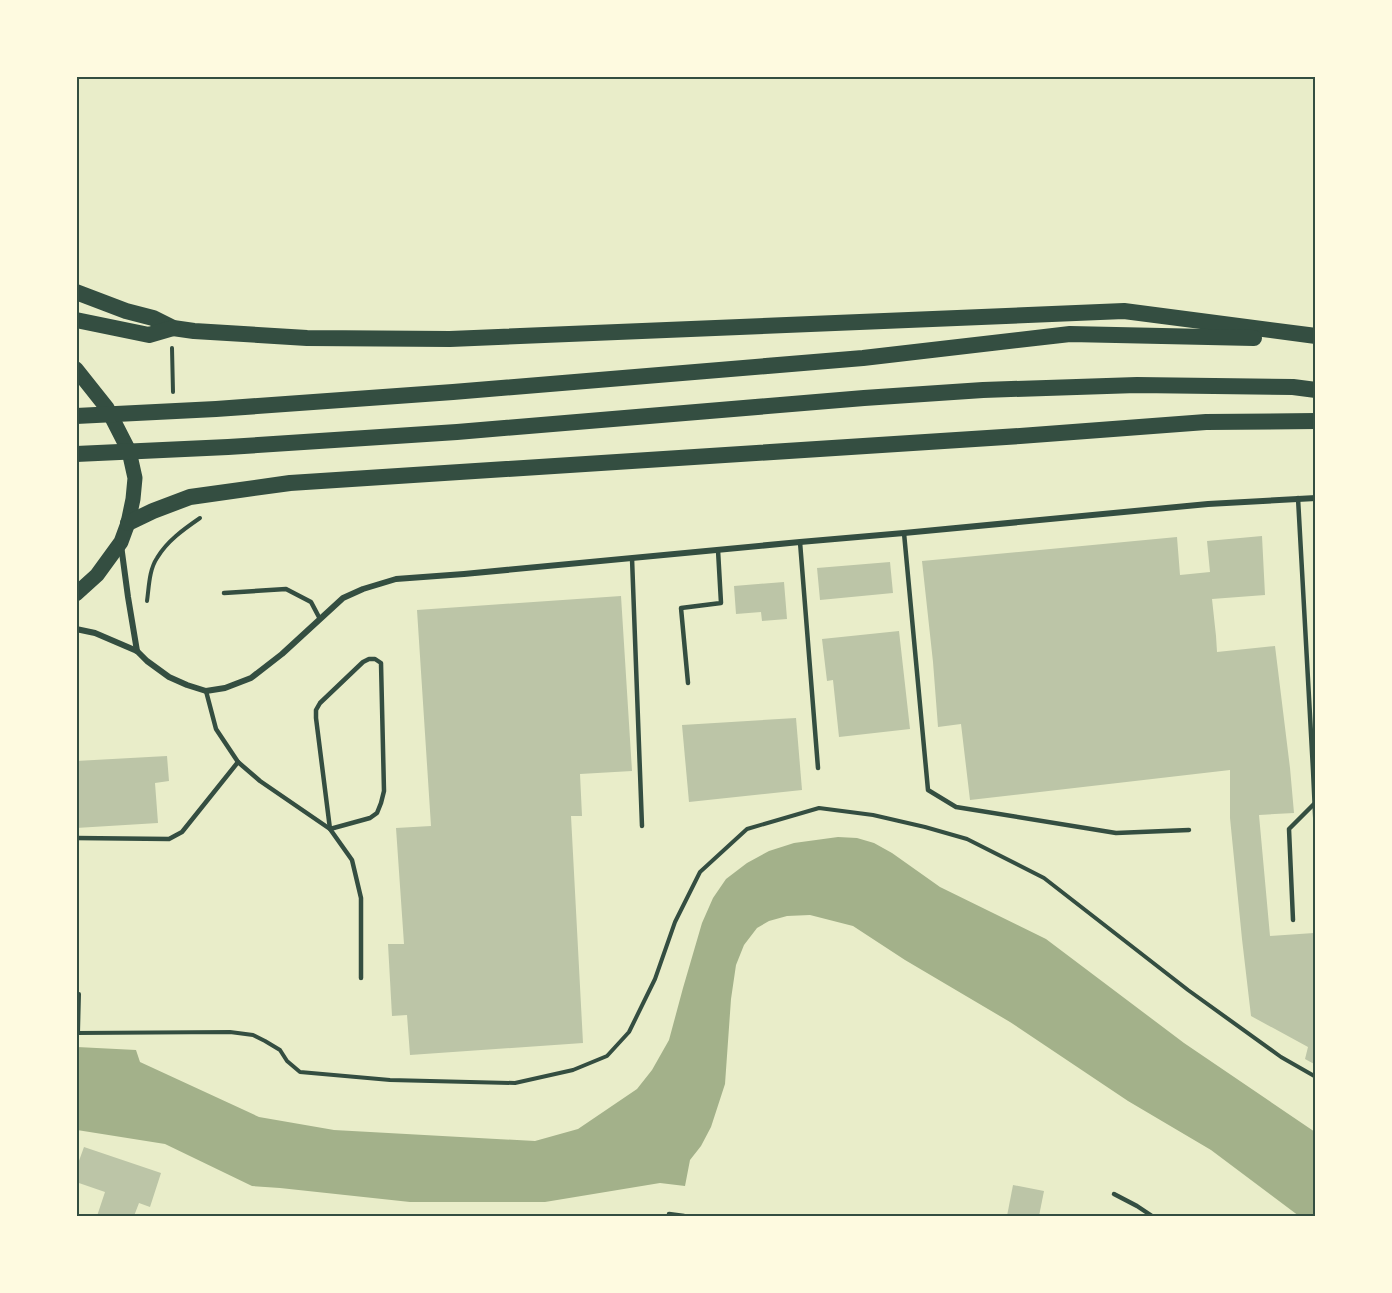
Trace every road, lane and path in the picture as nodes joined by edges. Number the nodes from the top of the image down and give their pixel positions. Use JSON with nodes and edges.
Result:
{"nodes":[{"id":1,"x":76,"y":292,"type":"edge"},
{"id":2,"x":76,"y":320,"type":"edge"},
{"id":3,"x":173,"y":328,"type":"junction"},
{"id":4,"x":1316,"y":338,"type":"edge"},
{"id":5,"x":172,"y":347,"type":"dead end"},
{"id":6,"x":172,"y":363,"type":"dead end"},
{"id":7,"x":76,"y":369,"type":"edge"},
{"id":8,"x":1316,"y":390,"type":"edge"},
{"id":9,"x":76,"y":416,"type":"edge"},
{"id":10,"x":1316,"y":422,"type":"edge"},
{"id":11,"x":76,"y":454,"type":"edge"},
{"id":12,"x":1298,"y":498,"type":"junction"},
{"id":13,"x":1316,"y":498,"type":"edge"},
{"id":14,"x":202,"y":517,"type":"dead end"},
{"id":15,"x":128,"y":523,"type":"junction"},
{"id":16,"x":904,"y":533,"type":"junction"},
{"id":17,"x":121,"y":542,"type":"junction"},
{"id":18,"x":800,"y":542,"type":"junction"},
{"id":19,"x":718,"y":550,"type":"junction"},
{"id":20,"x":632,"y":558,"type":"junction"},
{"id":21,"x":224,"y":593,"type":"dead end"},
{"id":22,"x":76,"y":594,"type":"edge"},
{"id":23,"x":146,"y":607,"type":"dead end"},
{"id":24,"x":320,"y":619,"type":"junction"},
{"id":25,"x":76,"y":628,"type":"edge"},
{"id":26,"x":137,"y":651,"type":"junction"},
{"id":27,"x":688,"y":683,"type":"dead end"},
{"id":28,"x":206,"y":691,"type":"junction"},
{"id":29,"x":238,"y":762,"type":"junction"},
{"id":30,"x":818,"y":768,"type":"dead end"},
{"id":31,"x":1314,"y":804,"type":"edge"},
{"id":32,"x":642,"y":826,"type":"dead end"},
{"id":33,"x":330,"y":828,"type":"junction"},
{"id":34,"x":1189,"y":830,"type":"dead end"},
{"id":35,"x":1316,"y":834,"type":"edge"},
{"id":36,"x":76,"y":838,"type":"edge"},
{"id":37,"x":1293,"y":920,"type":"dead end"},
{"id":38,"x":361,"y":978,"type":"dead end"},
{"id":39,"x":79,"y":994,"type":"dead end"},
{"id":40,"x":77,"y":1033,"type":"edge"},
{"id":41,"x":1316,"y":1077,"type":"edge"},
{"id":42,"x":1114,"y":1194,"type":"dead end"},
{"id":43,"x":669,"y":1216,"type":"edge"},
{"id":44,"x":684,"y":1216,"type":"edge"},
{"id":45,"x":1152,"y":1216,"type":"edge"}],
"edges":[{"from":1,"to":3,"type":"highway"},
{"from":2,"to":3,"type":"highway"},
{"from":3,"to":4,"type":"highway"},
{"from":4,"to":9,"type":"highway"},
{"from":5,"to":6,"type":"path"},
{"from":7,"to":15,"type":"main road"},
{"from":8,"to":11,"type":"highway"},
{"from":10,"to":15,"type":"highway"},
{"from":12,"to":13,"type":"street"},
{"from":12,"to":16,"type":"street"},
{"from":12,"to":31,"type":"lane"},
{"from":14,"to":23,"type":"path"},
{"from":15,"to":17,"type":"main road"},
{"from":16,"to":18,"type":"street"},
{"from":16,"to":34,"type":"lane"},
{"from":17,"to":22,"type":"main road"},
{"from":17,"to":26,"type":"street"},
{"from":18,"to":19,"type":"street"},
{"from":18,"to":30,"type":"lane"},
{"from":19,"to":20,"type":"street"},
{"from":19,"to":27,"type":"lane"},
{"from":20,"to":24,"type":"street"},
{"from":20,"to":32,"type":"lane"},
{"from":21,"to":24,"type":"lane"},
{"from":24,"to":28,"type":"street"},
{"from":25,"to":26,"type":"street"},
{"from":26,"to":28,"type":"street"},
{"from":28,"to":29,"type":"lane"},
{"from":29,"to":33,"type":"lane"},
{"from":29,"to":36,"type":"lane"},
{"from":31,"to":35,"type":"lane"},
{"from":31,"to":37,"type":"lane"},
{"from":33,"to":33,"type":"lane"},
{"from":33,"to":38,"type":"lane"},
{"from":39,"to":40,"type":"path"},
{"from":40,"to":41,"type":"path"},
{"from":42,"to":45,"type":"lane"},
{"from":43,"to":44,"type":"lane"}]}
